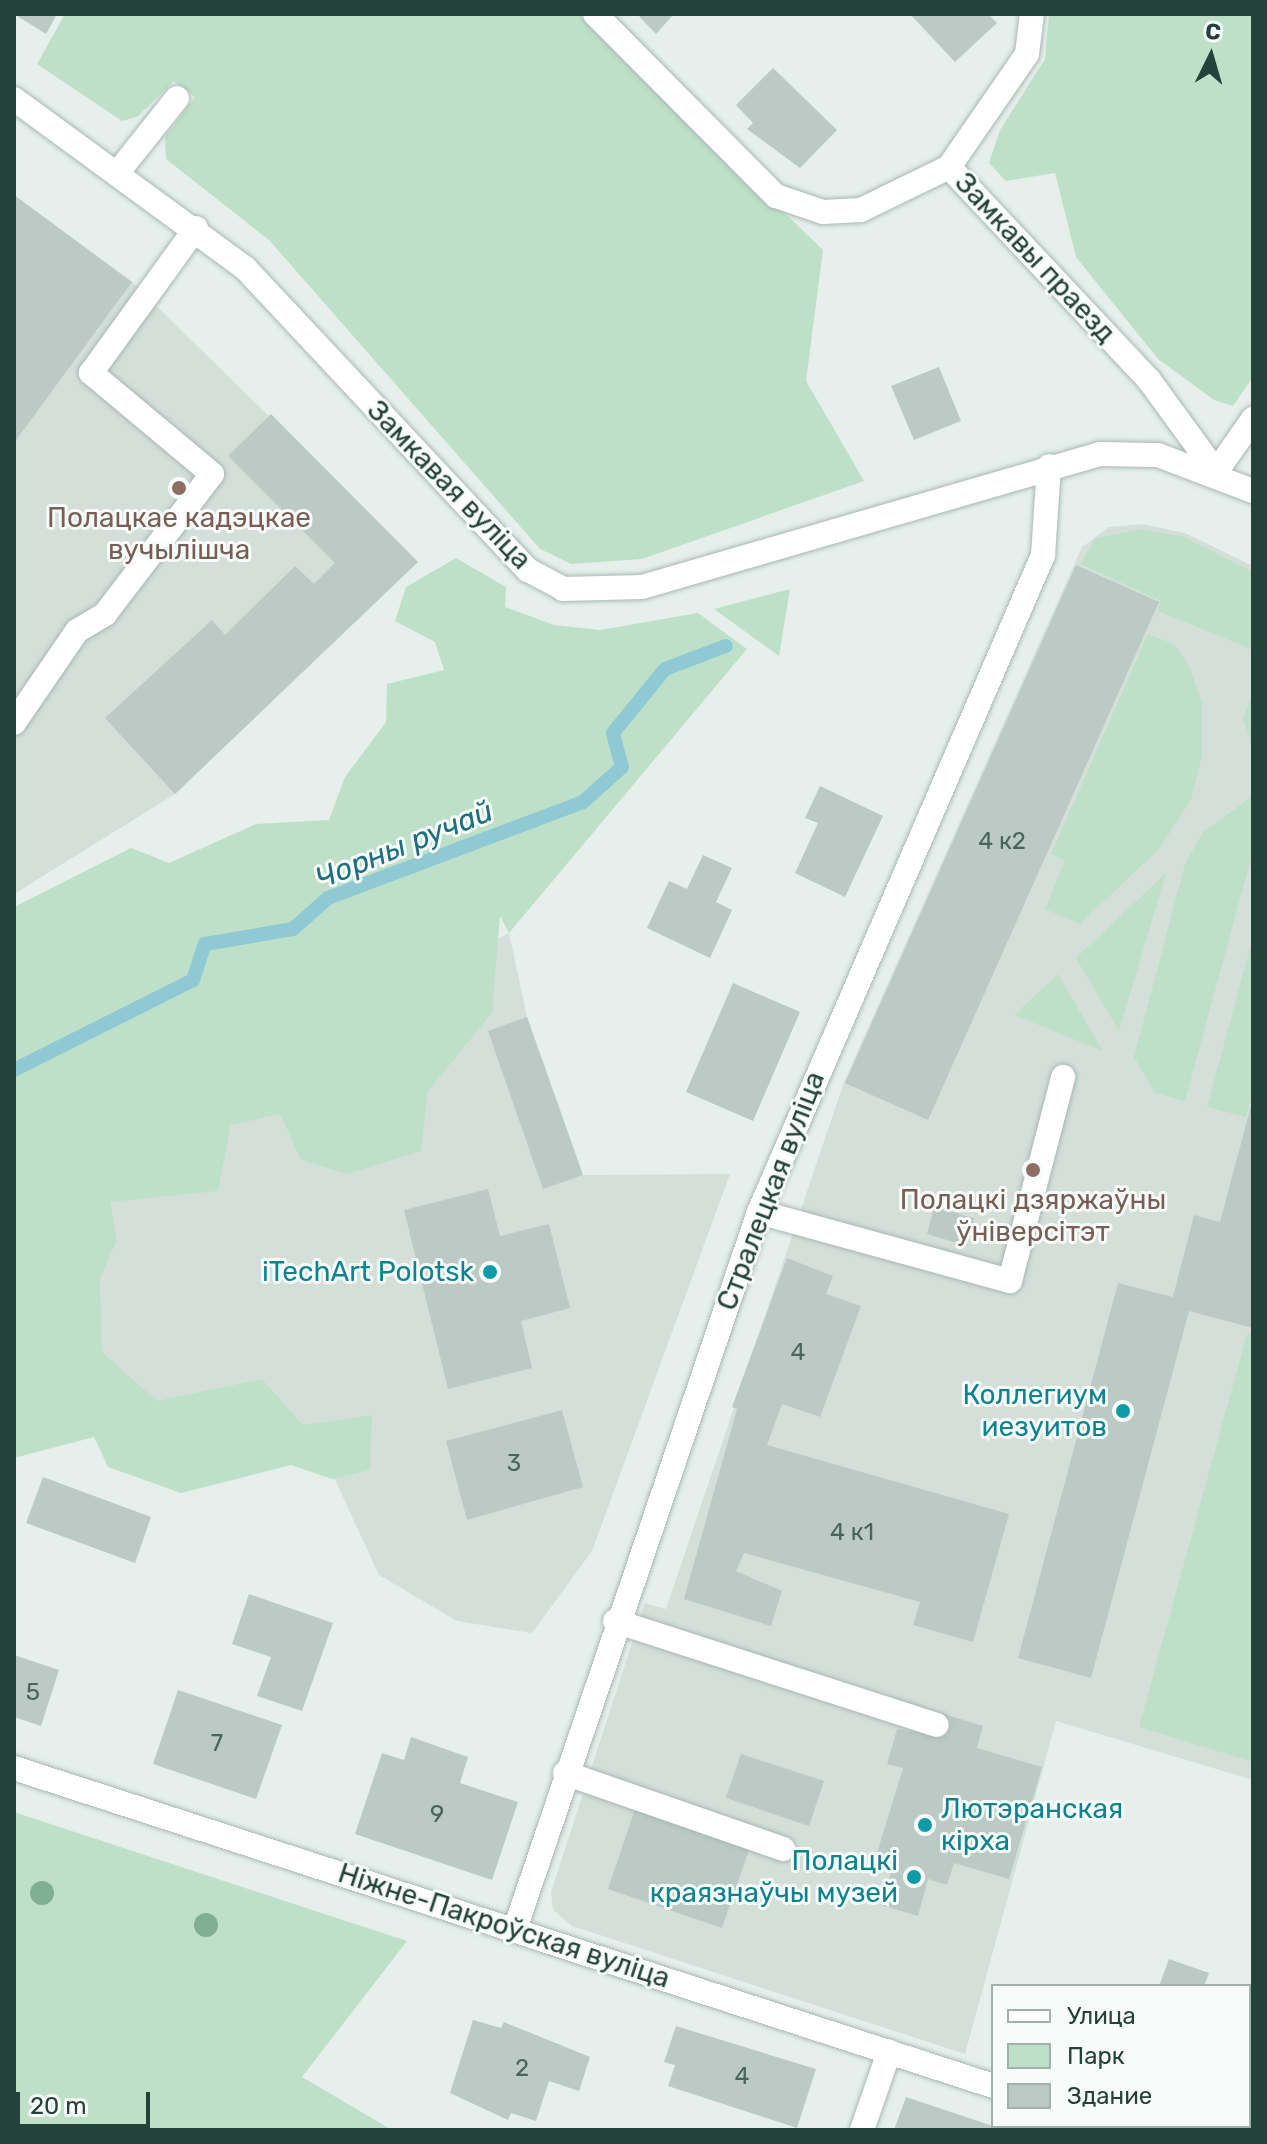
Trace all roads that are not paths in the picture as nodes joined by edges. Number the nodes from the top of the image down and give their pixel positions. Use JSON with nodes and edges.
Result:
{"nodes":[{"id":1,"x":595,"y":14,"type":"edge"},
{"id":2,"x":1032,"y":14,"type":"edge"},
{"id":3,"x":177,"y":98,"type":"dead end"},
{"id":4,"x":14,"y":99,"type":"edge"},
{"id":5,"x":949,"y":167,"type":"junction"},
{"id":6,"x":119,"y":171,"type":"junction"},
{"id":7,"x":196,"y":228,"type":"junction"},
{"id":8,"x":1253,"y":419,"type":"edge"},
{"id":9,"x":1049,"y":466,"type":"junction"},
{"id":10,"x":1216,"y":472,"type":"junction"},
{"id":11,"x":1253,"y":491,"type":"edge"},
{"id":12,"x":14,"y":723,"type":"edge"},
{"id":13,"x":1063,"y":1077,"type":"dead end"},
{"id":14,"x":759,"y":1212,"type":"junction"},
{"id":15,"x":615,"y":1621,"type":"junction"},
{"id":16,"x":937,"y":1725,"type":"dead end"},
{"id":17,"x":14,"y":1768,"type":"edge"},
{"id":18,"x":565,"y":1773,"type":"junction"},
{"id":19,"x":783,"y":1849,"type":"dead end"},
{"id":20,"x":515,"y":1929,"type":"junction"},
{"id":21,"x":889,"y":2052,"type":"junction"},
{"id":22,"x":991,"y":2085,"type":"edge"},
{"id":23,"x":862,"y":2130,"type":"edge"}],
"edges":[{"from":1,"to":5,"type":"street","name":"Замкавы праезд"},
{"from":2,"to":5,"type":"street"},
{"from":3,"to":6,"type":"street"},
{"from":4,"to":6,"type":"street","name":"Замкавая вуліца"},
{"from":5,"to":10,"type":"street","name":"Замкавы праезд"},
{"from":6,"to":7,"type":"street","name":"Замкавая вуліца"},
{"from":7,"to":9,"type":"street","name":"Замкавая вуліца"},
{"from":7,"to":12,"type":"street"},
{"from":8,"to":10,"type":"street"},
{"from":9,"to":10,"type":"street","name":"Замкавая вуліца"},
{"from":9,"to":14,"type":"street","name":"Стралецкая вуліца"},
{"from":10,"to":11,"type":"street","name":"Замкавая вуліца"},
{"from":13,"to":14,"type":"street"},
{"from":14,"to":15,"type":"street","name":"Стралецкая вуліца"},
{"from":15,"to":16,"type":"street"},
{"from":15,"to":18,"type":"street","name":"Стралецкая вуліца"},
{"from":17,"to":20,"type":"street","name":"Ніжне-Пакроўская вуліца"},
{"from":18,"to":19,"type":"street"},
{"from":18,"to":20,"type":"street","name":"Стралецкая вуліца"},
{"from":20,"to":21,"type":"street","name":"Ніжне-Пакроўская вуліца"},
{"from":21,"to":22,"type":"street","name":"Ніжне-Пакроўская вуліца"},
{"from":21,"to":23,"type":"street"}]}
